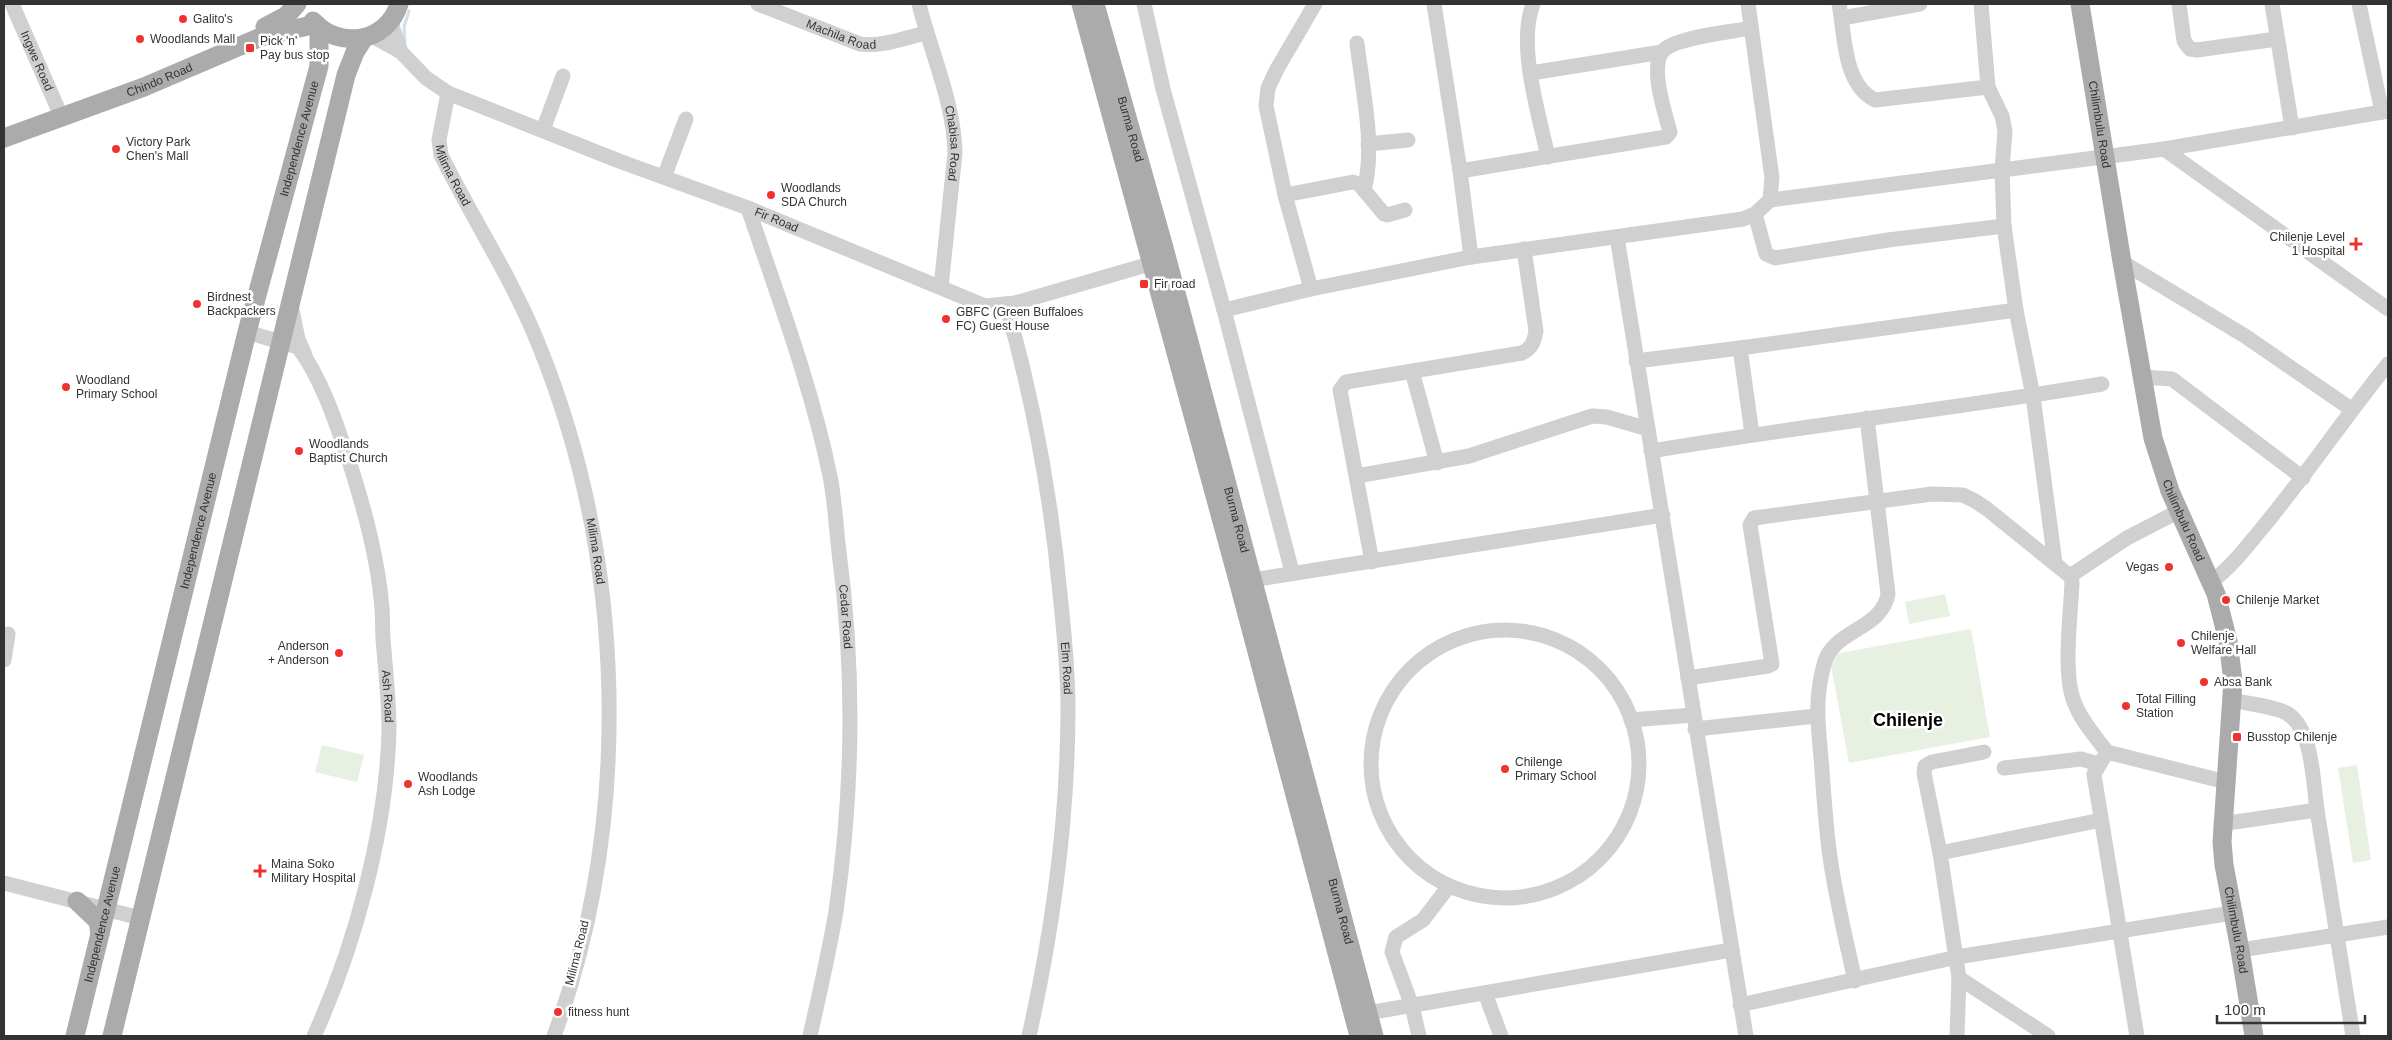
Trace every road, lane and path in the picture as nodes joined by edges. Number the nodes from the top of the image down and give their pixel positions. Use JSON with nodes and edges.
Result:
{"nodes":[{"id":1,"x":12,"y":4,"type":"edge"},
{"id":2,"x":298,"y":4,"type":"edge"},
{"id":3,"x":304,"y":4,"type":"edge"},
{"id":4,"x":758,"y":4,"type":"edge"},
{"id":5,"x":919,"y":4,"type":"edge"},
{"id":6,"x":1081,"y":4,"type":"edge"},
{"id":7,"x":1095,"y":4,"type":"edge"},
{"id":8,"x":1144,"y":4,"type":"edge"},
{"id":9,"x":1315,"y":4,"type":"edge"},
{"id":10,"x":1434,"y":4,"type":"edge"},
{"id":11,"x":1533,"y":4,"type":"edge"},
{"id":12,"x":1748,"y":4,"type":"edge"},
{"id":13,"x":1920,"y":4,"type":"edge"},
{"id":14,"x":1981,"y":4,"type":"edge"},
{"id":15,"x":2080,"y":4,"type":"edge"},
{"id":16,"x":2179,"y":4,"type":"edge"},
{"id":17,"x":2272,"y":4,"type":"edge"},
{"id":18,"x":2359,"y":4,"type":"edge"},
{"id":19,"x":395,"y":11,"type":"edge"},
{"id":20,"x":1841,"y":11,"type":"edge"},
{"id":21,"x":318,"y":26,"type":"junction"},
{"id":22,"x":1751,"y":28,"type":"junction"},
{"id":23,"x":926,"y":33,"type":"junction"},
{"id":24,"x":368,"y":37,"type":"junction"},
{"id":25,"x":2277,"y":40,"type":"junction"},
{"id":26,"x":1357,"y":43,"type":"dead end"},
{"id":27,"x":401,"y":52,"type":"junction"},
{"id":28,"x":1662,"y":52,"type":"junction"},
{"id":29,"x":1531,"y":74,"type":"junction"},
{"id":30,"x":563,"y":76,"type":"dead end"},
{"id":31,"x":1988,"y":87,"type":"junction"},
{"id":32,"x":448,"y":93,"type":"junction"},
{"id":33,"x":2385,"y":112,"type":"edge"},
{"id":34,"x":61,"y":115,"type":"junction"},
{"id":35,"x":686,"y":119,"type":"dead end"},
{"id":36,"x":2292,"y":128,"type":"junction"},
{"id":37,"x":4,"y":130,"type":"edge"},
{"id":38,"x":543,"y":130,"type":"junction"},
{"id":39,"x":4,"y":138,"type":"edge"},
{"id":40,"x":1408,"y":140,"type":"dead end"},
{"id":41,"x":1368,"y":144,"type":"junction"},
{"id":42,"x":2164,"y":149,"type":"junction"},
{"id":43,"x":1548,"y":157,"type":"junction"},
{"id":44,"x":2104,"y":157,"type":"junction"},
{"id":45,"x":2002,"y":169,"type":"junction"},
{"id":46,"x":1460,"y":171,"type":"junction"},
{"id":47,"x":664,"y":177,"type":"junction"},
{"id":48,"x":1364,"y":190,"type":"junction"},
{"id":49,"x":1285,"y":195,"type":"junction"},
{"id":50,"x":1770,"y":200,"type":"junction"},
{"id":51,"x":748,"y":208,"type":"junction"},
{"id":52,"x":1405,"y":210,"type":"dead end"},
{"id":53,"x":1755,"y":214,"type":"junction"},
{"id":54,"x":2004,"y":226,"type":"junction"},
{"id":55,"x":1617,"y":237,"type":"junction"},
{"id":56,"x":1524,"y":249,"type":"junction"},
{"id":57,"x":1471,"y":257,"type":"junction"},
{"id":58,"x":1160,"y":261,"type":"junction"},
{"id":59,"x":2122,"y":262,"type":"junction"},
{"id":60,"x":941,"y":287,"type":"junction"},
{"id":61,"x":1311,"y":289,"type":"junction"},
{"id":62,"x":290,"y":299,"type":"junction"},
{"id":63,"x":1006,"y":304,"type":"junction"},
{"id":64,"x":2388,"y":309,"type":"edge"},
{"id":65,"x":1224,"y":310,"type":"junction"},
{"id":66,"x":2016,"y":310,"type":"junction"},
{"id":67,"x":247,"y":332,"type":"junction"},
{"id":68,"x":280,"y":342,"type":"junction"},
{"id":69,"x":1740,"y":348,"type":"junction"},
{"id":70,"x":306,"y":357,"type":"junction"},
{"id":71,"x":1636,"y":361,"type":"junction"},
{"id":72,"x":2388,"y":364,"type":"edge"},
{"id":73,"x":1412,"y":371,"type":"junction"},
{"id":74,"x":2142,"y":377,"type":"junction"},
{"id":75,"x":2102,"y":384,"type":"dead end"},
{"id":76,"x":2033,"y":396,"type":"junction"},
{"id":77,"x":2351,"y":409,"type":"junction"},
{"id":78,"x":1867,"y":418,"type":"junction"},
{"id":79,"x":1648,"y":429,"type":"junction"},
{"id":80,"x":1752,"y":434,"type":"junction"},
{"id":81,"x":1651,"y":451,"type":"junction"},
{"id":82,"x":1437,"y":463,"type":"junction"},
{"id":83,"x":1357,"y":476,"type":"junction"},
{"id":84,"x":2303,"y":478,"type":"junction"},
{"id":85,"x":1878,"y":501,"type":"junction"},
{"id":86,"x":2179,"y":511,"type":"junction"},
{"id":87,"x":1663,"y":515,"type":"junction"},
{"id":88,"x":1372,"y":562,"type":"junction"},
{"id":89,"x":2055,"y":564,"type":"junction"},
{"id":90,"x":1292,"y":572,"type":"junction"},
{"id":91,"x":2070,"y":576,"type":"junction"},
{"id":92,"x":1252,"y":580,"type":"junction"},
{"id":93,"x":2211,"y":582,"type":"junction"},
{"id":94,"x":8,"y":634,"type":"dead end"},
{"id":95,"x":4,"y":660,"type":"edge"},
{"id":96,"x":1688,"y":678,"type":"junction"},
{"id":97,"x":2232,"y":700,"type":"junction"},
{"id":98,"x":1816,"y":716,"type":"junction"},
{"id":99,"x":1631,"y":720,"type":"junction"},
{"id":100,"x":1694,"y":722,"type":"junction"},
{"id":101,"x":1984,"y":752,"type":"dead end"},
{"id":102,"x":2103,"y":758,"type":"junction"},
{"id":103,"x":2004,"y":768,"type":"dead end"},
{"id":104,"x":2226,"y":782,"type":"junction"},
{"id":105,"x":2317,"y":810,"type":"junction"},
{"id":106,"x":2101,"y":820,"type":"junction"},
{"id":107,"x":2221,"y":824,"type":"junction"},
{"id":108,"x":1940,"y":853,"type":"junction"},
{"id":109,"x":4,"y":883,"type":"edge"},
{"id":110,"x":1449,"y":886,"type":"junction"},
{"id":111,"x":78,"y":901,"type":"junction"},
{"id":112,"x":107,"y":908,"type":"junction"},
{"id":113,"x":2232,"y":913,"type":"junction"},
{"id":114,"x":140,"y":918,"type":"junction"},
{"id":115,"x":2388,"y":927,"type":"edge"},
{"id":116,"x":2120,"y":929,"type":"junction"},
{"id":117,"x":100,"y":934,"type":"junction"},
{"id":118,"x":2338,"y":936,"type":"junction"},
{"id":119,"x":1731,"y":950,"type":"junction"},
{"id":120,"x":2240,"y":950,"type":"junction"},
{"id":121,"x":1956,"y":957,"type":"junction"},
{"id":122,"x":1959,"y":978,"type":"junction"},
{"id":123,"x":1855,"y":981,"type":"junction"},
{"id":124,"x":1485,"y":992,"type":"junction"},
{"id":125,"x":1740,"y":1005,"type":"junction"},
{"id":126,"x":1412,"y":1006,"type":"junction"},
{"id":127,"x":1368,"y":1013,"type":"junction"},
{"id":128,"x":75,"y":1036,"type":"edge"},
{"id":129,"x":112,"y":1036,"type":"edge"},
{"id":130,"x":314,"y":1036,"type":"edge"},
{"id":131,"x":554,"y":1036,"type":"edge"},
{"id":132,"x":810,"y":1036,"type":"edge"},
{"id":133,"x":1030,"y":1036,"type":"edge"},
{"id":134,"x":1359,"y":1036,"type":"edge"},
{"id":135,"x":1374,"y":1036,"type":"edge"},
{"id":136,"x":1419,"y":1036,"type":"edge"},
{"id":137,"x":1501,"y":1036,"type":"edge"},
{"id":138,"x":1746,"y":1036,"type":"edge"},
{"id":139,"x":1957,"y":1036,"type":"edge"},
{"id":140,"x":2048,"y":1036,"type":"edge"},
{"id":141,"x":2137,"y":1036,"type":"edge"},
{"id":142,"x":2254,"y":1036,"type":"edge"},
{"id":143,"x":2354,"y":1036,"type":"edge"}],
"edges":[{"from":1,"to":34,"type":"street","name":"Ingwe Road"},
{"from":2,"to":34,"type":"main road","name":"Chindo Road"},
{"from":3,"to":21,"type":"main road"},
{"from":4,"to":23,"type":"street","name":"Machila Road"},
{"from":5,"to":23,"type":"street","name":"Chabisa Road"},
{"from":6,"to":58,"type":"main road","name":"Burma Road"},
{"from":7,"to":58,"type":"main road","name":"Burma Road"},
{"from":8,"to":65,"type":"street"},
{"from":9,"to":49,"type":"street"},
{"from":10,"to":46,"type":"street"},
{"from":11,"to":29,"type":"street"},
{"from":12,"to":22,"type":"street"},
{"from":13,"to":20,"type":"street"},
{"from":14,"to":31,"type":"street"},
{"from":15,"to":44,"type":"main road","name":"Chilimbulu Road"},
{"from":16,"to":25,"type":"street"},
{"from":17,"to":25,"type":"street"},
{"from":18,"to":33,"type":"street"},
{"from":19,"to":24,"type":"main road"},
{"from":19,"to":27,"type":"street","name":"Fir Road"},
{"from":20,"to":31,"type":"street"},
{"from":21,"to":24,"type":"main road"},
{"from":21,"to":34,"type":"main road","name":"Chindo Road"},
{"from":21,"to":67,"type":"main road","name":"Independence Avenue"},
{"from":22,"to":28,"type":"street"},
{"from":22,"to":50,"type":"street"},
{"from":23,"to":60,"type":"street","name":"Chabisa Road"},
{"from":24,"to":27,"type":"street","name":"Fir Road"},
{"from":24,"to":62,"type":"main road"},
{"from":25,"to":36,"type":"street"},
{"from":26,"to":41,"type":"street"},
{"from":27,"to":32,"type":"street","name":"Fir Road"},
{"from":28,"to":29,"type":"street"},
{"from":28,"to":43,"type":"street"},
{"from":29,"to":43,"type":"street"},
{"from":30,"to":38,"type":"street"},
{"from":31,"to":45,"type":"street"},
{"from":32,"to":38,"type":"street","name":"Fir Road"},
{"from":32,"to":131,"type":"street","name":"Milima Road"},
{"from":33,"to":36,"type":"street"},
{"from":34,"to":37,"type":"main road","name":"Chindo Road"},
{"from":34,"to":39,"type":"main road","name":"Chindo Road"},
{"from":35,"to":47,"type":"street"},
{"from":36,"to":42,"type":"street"},
{"from":38,"to":47,"type":"street","name":"Fir Road"},
{"from":40,"to":41,"type":"street"},
{"from":41,"to":48,"type":"street"},
{"from":42,"to":44,"type":"street"},
{"from":42,"to":64,"type":"street"},
{"from":43,"to":46,"type":"street"},
{"from":44,"to":45,"type":"street"},
{"from":44,"to":59,"type":"main road","name":"Chilimbulu Road"},
{"from":45,"to":50,"type":"street"},
{"from":45,"to":54,"type":"street"},
{"from":46,"to":57,"type":"street"},
{"from":47,"to":51,"type":"street","name":"Fir Road"},
{"from":48,"to":49,"type":"street"},
{"from":48,"to":52,"type":"street"},
{"from":49,"to":61,"type":"street"},
{"from":50,"to":53,"type":"street"},
{"from":51,"to":60,"type":"street","name":"Fir Road"},
{"from":51,"to":132,"type":"street","name":"Cedar Road"},
{"from":53,"to":54,"type":"street"},
{"from":53,"to":55,"type":"street"},
{"from":54,"to":66,"type":"street"},
{"from":55,"to":56,"type":"street"},
{"from":55,"to":71,"type":"street"},
{"from":56,"to":57,"type":"street"},
{"from":56,"to":73,"type":"street"},
{"from":57,"to":61,"type":"street"},
{"from":58,"to":63,"type":"street","name":"Fir Road"},
{"from":58,"to":92,"type":"main road","name":"Burma Road"},
{"from":58,"to":134,"type":"main road","name":"Burma Road"},
{"from":59,"to":74,"type":"main road","name":"Chilimbulu Road"},
{"from":59,"to":77,"type":"street"},
{"from":60,"to":63,"type":"street","name":"Fir Road"},
{"from":61,"to":65,"type":"street"},
{"from":62,"to":68,"type":"main road"},
{"from":62,"to":70,"type":"street","name":"Ash Road"},
{"from":63,"to":133,"type":"street","name":"Elm Road"},
{"from":65,"to":90,"type":"street"},
{"from":66,"to":69,"type":"street"},
{"from":66,"to":76,"type":"street"},
{"from":67,"to":68,"type":"street"},
{"from":67,"to":112,"type":"main road","name":"Independence Avenue"},
{"from":68,"to":70,"type":"street"},
{"from":68,"to":114,"type":"main road"},
{"from":69,"to":71,"type":"street"},
{"from":69,"to":80,"type":"street"},
{"from":70,"to":130,"type":"street","name":"Ash Road"},
{"from":71,"to":79,"type":"street"},
{"from":72,"to":77,"type":"street"},
{"from":73,"to":82,"type":"street"},
{"from":73,"to":83,"type":"street"},
{"from":74,"to":84,"type":"street"},
{"from":74,"to":86,"type":"main road","name":"Chilimbulu Road"},
{"from":75,"to":76,"type":"street"},
{"from":76,"to":78,"type":"street"},
{"from":76,"to":89,"type":"street"},
{"from":77,"to":84,"type":"street"},
{"from":78,"to":80,"type":"street"},
{"from":78,"to":85,"type":"street"},
{"from":79,"to":81,"type":"street"},
{"from":79,"to":82,"type":"street"},
{"from":80,"to":81,"type":"street"},
{"from":81,"to":87,"type":"street"},
{"from":82,"to":83,"type":"street"},
{"from":83,"to":88,"type":"street"},
{"from":84,"to":93,"type":"street"},
{"from":85,"to":89,"type":"street"},
{"from":85,"to":96,"type":"street"},
{"from":85,"to":98,"type":"street"},
{"from":86,"to":91,"type":"street"},
{"from":86,"to":93,"type":"main road","name":"Chilimbulu Road"},
{"from":87,"to":88,"type":"street"},
{"from":87,"to":96,"type":"street"},
{"from":88,"to":90,"type":"street"},
{"from":89,"to":91,"type":"street"},
{"from":90,"to":92,"type":"street"},
{"from":91,"to":102,"type":"street"},
{"from":92,"to":127,"type":"main road","name":"Burma Road"},
{"from":93,"to":97,"type":"main road","name":"Chilimbulu Road"},
{"from":94,"to":95,"type":"street"},
{"from":96,"to":100,"type":"street"},
{"from":97,"to":104,"type":"main road","name":"Chilimbulu Road"},
{"from":97,"to":105,"type":"street"},
{"from":98,"to":100,"type":"street"},
{"from":98,"to":123,"type":"street"},
{"from":99,"to":100,"type":"street"},
{"from":99,"to":110,"type":"street"},
{"from":99,"to":110,"type":"street"},
{"from":100,"to":119,"type":"street"},
{"from":101,"to":108,"type":"street"},
{"from":102,"to":103,"type":"street"},
{"from":102,"to":104,"type":"street"},
{"from":102,"to":106,"type":"street"},
{"from":104,"to":107,"type":"main road","name":"Chilimbulu Road"},
{"from":105,"to":107,"type":"street"},
{"from":105,"to":118,"type":"street"},
{"from":106,"to":108,"type":"street"},
{"from":106,"to":116,"type":"street"},
{"from":107,"to":113,"type":"main road","name":"Chilimbulu Road"},
{"from":108,"to":121,"type":"street"},
{"from":109,"to":111,"type":"street"},
{"from":110,"to":126,"type":"street"},
{"from":111,"to":112,"type":"street"},
{"from":111,"to":117,"type":"main road"},
{"from":112,"to":114,"type":"street"},
{"from":112,"to":117,"type":"main road","name":"Independence Avenue"},
{"from":113,"to":116,"type":"street"},
{"from":113,"to":120,"type":"main road","name":"Chilimbulu Road"},
{"from":114,"to":129,"type":"main road"},
{"from":115,"to":118,"type":"street"},
{"from":116,"to":121,"type":"street"},
{"from":116,"to":141,"type":"street"},
{"from":117,"to":128,"type":"main road","name":"Independence Avenue"},
{"from":118,"to":120,"type":"street"},
{"from":118,"to":143,"type":"street"},
{"from":119,"to":124,"type":"street"},
{"from":119,"to":125,"type":"street"},
{"from":120,"to":142,"type":"main road","name":"Chilimbulu Road"},
{"from":121,"to":122,"type":"street"},
{"from":121,"to":123,"type":"street"},
{"from":122,"to":139,"type":"street"},
{"from":122,"to":140,"type":"street"},
{"from":123,"to":125,"type":"street"},
{"from":124,"to":126,"type":"street"},
{"from":124,"to":137,"type":"street"},
{"from":125,"to":138,"type":"street"},
{"from":126,"to":127,"type":"street"},
{"from":126,"to":136,"type":"street"},
{"from":127,"to":135,"type":"main road","name":"Burma Road"}]}
